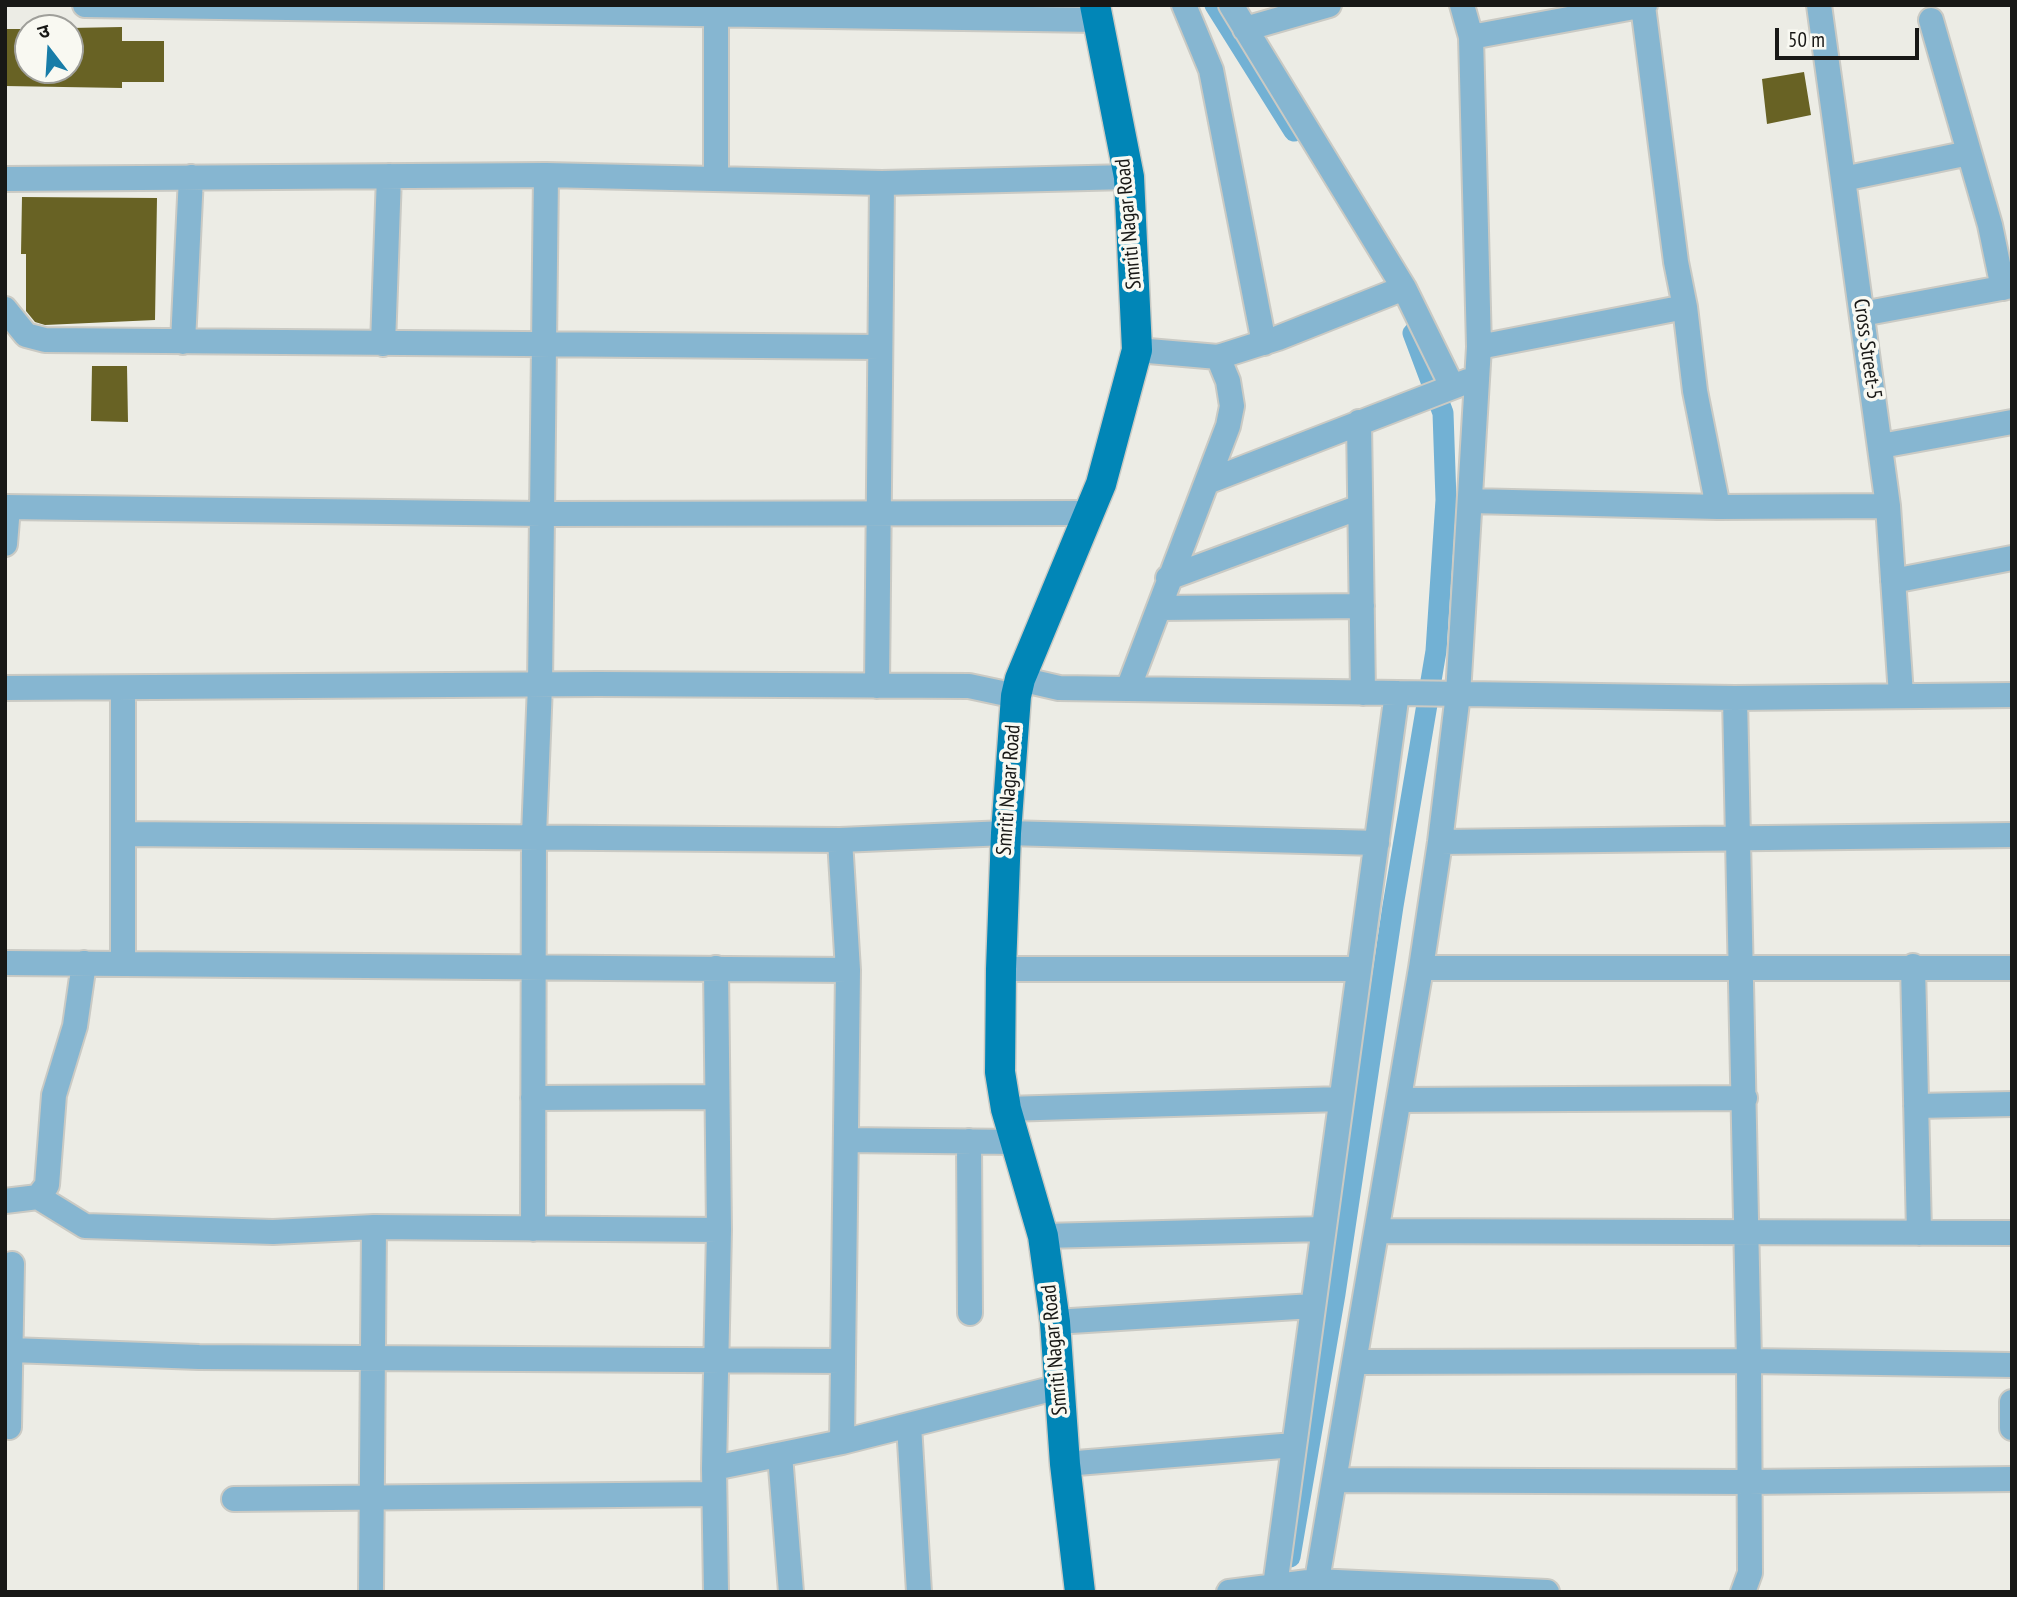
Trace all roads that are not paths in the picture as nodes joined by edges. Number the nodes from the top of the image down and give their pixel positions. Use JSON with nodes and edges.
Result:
{"nodes":[{"id":1,"x":85,"y":5,"type":"edge"},
{"id":2,"x":1184,"y":5,"type":"edge"},
{"id":3,"x":1231,"y":5,"type":"edge"},
{"id":4,"x":1306,"y":5,"type":"edge"},
{"id":5,"x":1329,"y":5,"type":"edge"},
{"id":6,"x":1462,"y":5,"type":"edge"},
{"id":7,"x":1819,"y":5,"type":"edge"},
{"id":8,"x":1644,"y":6,"type":"edge"},
{"id":9,"x":421,"y":8,"type":"edge"},
{"id":10,"x":716,"y":9,"type":"edge"},
{"id":11,"x":1097,"y":13,"type":"edge"},
{"id":12,"x":1244,"y":17,"type":"edge"},
{"id":13,"x":1931,"y":20,"type":"dead end"},
{"id":14,"x":1471,"y":37,"type":"junction"},
{"id":15,"x":1969,"y":153,"type":"junction"},
{"id":16,"x":546,"y":175,"type":"junction"},
{"id":17,"x":389,"y":176,"type":"junction"},
{"id":18,"x":191,"y":177,"type":"junction"},
{"id":19,"x":1129,"y":177,"type":"junction"},
{"id":20,"x":716,"y":178,"type":"junction"},
{"id":21,"x":5,"y":179,"type":"edge"},
{"id":22,"x":1843,"y":179,"type":"junction"},
{"id":23,"x":882,"y":183,"type":"junction"},
{"id":24,"x":2007,"y":287,"type":"edge"},
{"id":25,"x":1404,"y":288,"type":"junction"},
{"id":26,"x":1685,"y":307,"type":"junction"},
{"id":27,"x":5,"y":309,"type":"edge"},
{"id":28,"x":1862,"y":314,"type":"junction"},
{"id":29,"x":184,"y":342,"type":"junction"},
{"id":30,"x":1264,"y":343,"type":"junction"},
{"id":31,"x":383,"y":344,"type":"junction"},
{"id":32,"x":544,"y":344,"type":"junction"},
{"id":33,"x":880,"y":347,"type":"junction"},
{"id":34,"x":1479,"y":347,"type":"junction"},
{"id":35,"x":1137,"y":350,"type":"junction"},
{"id":36,"x":1218,"y":357,"type":"junction"},
{"id":37,"x":1478,"y":378,"type":"junction"},
{"id":38,"x":1452,"y":386,"type":"junction"},
{"id":39,"x":1359,"y":422,"type":"junction"},
{"id":40,"x":2012,"y":422,"type":"edge"},
{"id":41,"x":1881,"y":446,"type":"junction"},
{"id":42,"x":1207,"y":482,"type":"junction"},
{"id":43,"x":1471,"y":501,"type":"junction"},
{"id":44,"x":1888,"y":506,"type":"junction"},
{"id":45,"x":7,"y":507,"type":"edge"},
{"id":46,"x":1360,"y":507,"type":"junction"},
{"id":47,"x":1718,"y":507,"type":"junction"},
{"id":48,"x":879,"y":513,"type":"junction"},
{"id":49,"x":1089,"y":513,"type":"junction"},
{"id":50,"x":542,"y":514,"type":"junction"},
{"id":51,"x":5,"y":544,"type":"edge"},
{"id":52,"x":2012,"y":558,"type":"edge"},
{"id":53,"x":1168,"y":578,"type":"junction"},
{"id":54,"x":1893,"y":581,"type":"junction"},
{"id":55,"x":1362,"y":606,"type":"junction"},
{"id":56,"x":1159,"y":608,"type":"junction"},
{"id":57,"x":540,"y":685,"type":"junction"},
{"id":58,"x":877,"y":686,"type":"junction"},
{"id":59,"x":5,"y":688,"type":"edge"},
{"id":60,"x":122,"y":688,"type":"junction"},
{"id":61,"x":1018,"y":688,"type":"junction"},
{"id":62,"x":1128,"y":689,"type":"junction"},
{"id":63,"x":1363,"y":692,"type":"junction"},
{"id":64,"x":1397,"y":693,"type":"junction"},
{"id":65,"x":1458,"y":694,"type":"junction"},
{"id":66,"x":1901,"y":695,"type":"junction"},
{"id":67,"x":2012,"y":695,"type":"edge"},
{"id":68,"x":1735,"y":698,"type":"junction"},
{"id":69,"x":1006,"y":832,"type":"junction"},
{"id":70,"x":124,"y":834,"type":"junction"},
{"id":71,"x":534,"y":835,"type":"junction"},
{"id":72,"x":2012,"y":835,"type":"edge"},
{"id":73,"x":1736,"y":838,"type":"junction"},
{"id":74,"x":840,"y":840,"type":"junction"},
{"id":75,"x":1440,"y":842,"type":"junction"},
{"id":76,"x":1377,"y":843,"type":"junction"},
{"id":77,"x":5,"y":963,"type":"edge"},
{"id":78,"x":84,"y":963,"type":"junction"},
{"id":79,"x":123,"y":963,"type":"junction"},
{"id":80,"x":533,"y":966,"type":"junction"},
{"id":81,"x":1913,"y":967,"type":"junction"},
{"id":82,"x":716,"y":968,"type":"junction"},
{"id":83,"x":1421,"y":968,"type":"junction"},
{"id":84,"x":1740,"y":968,"type":"junction"},
{"id":85,"x":2012,"y":968,"type":"edge"},
{"id":86,"x":1001,"y":969,"type":"junction"},
{"id":87,"x":1359,"y":969,"type":"junction"},
{"id":88,"x":848,"y":970,"type":"junction"},
{"id":89,"x":717,"y":1097,"type":"junction"},
{"id":90,"x":533,"y":1098,"type":"junction"},
{"id":91,"x":1341,"y":1098,"type":"junction"},
{"id":92,"x":1745,"y":1098,"type":"junction"},
{"id":93,"x":1399,"y":1100,"type":"junction"},
{"id":94,"x":2012,"y":1104,"type":"edge"},
{"id":95,"x":1916,"y":1106,"type":"junction"},
{"id":96,"x":1006,"y":1108,"type":"junction"},
{"id":97,"x":846,"y":1139,"type":"junction"},
{"id":98,"x":969,"y":1141,"type":"junction"},
{"id":99,"x":1016,"y":1142,"type":"junction"},
{"id":100,"x":38,"y":1197,"type":"junction"},
{"id":101,"x":5,"y":1201,"type":"edge"},
{"id":102,"x":374,"y":1227,"type":"junction"},
{"id":103,"x":533,"y":1228,"type":"junction"},
{"id":104,"x":1323,"y":1229,"type":"junction"},
{"id":105,"x":719,"y":1230,"type":"junction"},
{"id":106,"x":1377,"y":1231,"type":"junction"},
{"id":107,"x":1746,"y":1231,"type":"junction"},
{"id":108,"x":1919,"y":1233,"type":"junction"},
{"id":109,"x":2012,"y":1233,"type":"edge"},
{"id":110,"x":1043,"y":1236,"type":"junction"},
{"id":111,"x":12,"y":1264,"type":"dead end"},
{"id":112,"x":1313,"y":1306,"type":"junction"},
{"id":113,"x":970,"y":1313,"type":"dead end"},
{"id":114,"x":1055,"y":1322,"type":"junction"},
{"id":115,"x":11,"y":1350,"type":"junction"},
{"id":116,"x":373,"y":1356,"type":"junction"},
{"id":117,"x":716,"y":1361,"type":"junction"},
{"id":118,"x":843,"y":1361,"type":"junction"},
{"id":119,"x":1749,"y":1361,"type":"junction"},
{"id":120,"x":1355,"y":1362,"type":"junction"},
{"id":121,"x":2012,"y":1365,"type":"edge"},
{"id":122,"x":1059,"y":1387,"type":"junction"},
{"id":123,"x":2012,"y":1402,"type":"edge"},
{"id":124,"x":909,"y":1425,"type":"junction"},
{"id":125,"x":9,"y":1427,"type":"dead end"},
{"id":126,"x":2012,"y":1428,"type":"edge"},
{"id":127,"x":842,"y":1443,"type":"junction"},
{"id":128,"x":1294,"y":1445,"type":"junction"},
{"id":129,"x":780,"y":1455,"type":"junction"},
{"id":130,"x":1065,"y":1464,"type":"junction"},
{"id":131,"x":714,"y":1468,"type":"junction"},
{"id":132,"x":2012,"y":1479,"type":"edge"},
{"id":133,"x":1335,"y":1480,"type":"junction"},
{"id":134,"x":1748,"y":1482,"type":"junction"},
{"id":135,"x":714,"y":1494,"type":"junction"},
{"id":136,"x":372,"y":1497,"type":"junction"},
{"id":137,"x":234,"y":1499,"type":"dead end"},
{"id":138,"x":1275,"y":1586,"type":"junction"},
{"id":139,"x":1316,"y":1586,"type":"edge"},
{"id":140,"x":371,"y":1592,"type":"edge"},
{"id":141,"x":716,"y":1592,"type":"edge"},
{"id":142,"x":791,"y":1592,"type":"edge"},
{"id":143,"x":919,"y":1592,"type":"edge"},
{"id":144,"x":1080,"y":1592,"type":"edge"},
{"id":145,"x":1229,"y":1592,"type":"edge"},
{"id":146,"x":1547,"y":1592,"type":"edge"},
{"id":147,"x":1743,"y":1592,"type":"edge"}],
"edges":[{"from":1,"to":9,"type":"street"},
{"from":2,"to":30,"type":"street"},
{"from":3,"to":12,"type":"street"},
{"from":4,"to":12,"type":"street"},
{"from":5,"to":12,"type":"street"},
{"from":6,"to":14,"type":"street"},
{"from":7,"to":22,"type":"street","name":"Cross Street-5"},
{"from":8,"to":14,"type":"street"},
{"from":8,"to":26,"type":"street"},
{"from":9,"to":10,"type":"street"},
{"from":10,"to":11,"type":"street"},
{"from":10,"to":20,"type":"street"},
{"from":11,"to":19,"type":"main road","name":"Smriti Nagar Road"},
{"from":12,"to":25,"type":"street"},
{"from":13,"to":15,"type":"street"},
{"from":14,"to":34,"type":"street"},
{"from":15,"to":22,"type":"street"},
{"from":15,"to":24,"type":"street"},
{"from":16,"to":17,"type":"street"},
{"from":16,"to":20,"type":"street"},
{"from":16,"to":32,"type":"street"},
{"from":17,"to":18,"type":"street"},
{"from":17,"to":31,"type":"street"},
{"from":18,"to":21,"type":"street"},
{"from":18,"to":29,"type":"street"},
{"from":19,"to":23,"type":"street"},
{"from":19,"to":35,"type":"main road","name":"Smriti Nagar Road"},
{"from":20,"to":23,"type":"street"},
{"from":22,"to":28,"type":"street","name":"Cross Street-5"},
{"from":23,"to":33,"type":"street"},
{"from":24,"to":28,"type":"street"},
{"from":25,"to":30,"type":"street"},
{"from":25,"to":38,"type":"street"},
{"from":26,"to":34,"type":"street"},
{"from":26,"to":47,"type":"street"},
{"from":27,"to":29,"type":"street"},
{"from":28,"to":41,"type":"street","name":"Cross Street-5"},
{"from":29,"to":31,"type":"street"},
{"from":30,"to":36,"type":"street"},
{"from":31,"to":32,"type":"street"},
{"from":32,"to":33,"type":"street"},
{"from":32,"to":50,"type":"street"},
{"from":33,"to":48,"type":"street"},
{"from":34,"to":37,"type":"street"},
{"from":35,"to":36,"type":"street"},
{"from":35,"to":49,"type":"main road","name":"Smriti Nagar Road"},
{"from":36,"to":42,"type":"street"},
{"from":37,"to":38,"type":"street"},
{"from":37,"to":43,"type":"street"},
{"from":38,"to":39,"type":"street"},
{"from":39,"to":42,"type":"street"},
{"from":39,"to":46,"type":"street"},
{"from":40,"to":41,"type":"street"},
{"from":41,"to":44,"type":"street","name":"Cross Street-5"},
{"from":42,"to":53,"type":"street"},
{"from":43,"to":47,"type":"street"},
{"from":43,"to":65,"type":"street"},
{"from":44,"to":47,"type":"street"},
{"from":44,"to":54,"type":"street","name":"Cross Street-5"},
{"from":45,"to":50,"type":"street"},
{"from":45,"to":51,"type":"street"},
{"from":46,"to":53,"type":"street"},
{"from":46,"to":55,"type":"street"},
{"from":48,"to":49,"type":"street"},
{"from":48,"to":50,"type":"street"},
{"from":48,"to":58,"type":"street"},
{"from":49,"to":61,"type":"main road","name":"Smriti Nagar Road"},
{"from":50,"to":57,"type":"street"},
{"from":52,"to":54,"type":"street"},
{"from":53,"to":56,"type":"street"},
{"from":54,"to":66,"type":"street","name":"Cross Street-5"},
{"from":55,"to":56,"type":"street"},
{"from":55,"to":63,"type":"street"},
{"from":56,"to":62,"type":"street"},
{"from":57,"to":58,"type":"street"},
{"from":57,"to":60,"type":"street"},
{"from":57,"to":71,"type":"street"},
{"from":58,"to":61,"type":"street"},
{"from":59,"to":60,"type":"street"},
{"from":60,"to":70,"type":"street"},
{"from":61,"to":62,"type":"street"},
{"from":61,"to":69,"type":"main road","name":"Smriti Nagar Road"},
{"from":62,"to":63,"type":"street"},
{"from":63,"to":64,"type":"street"},
{"from":64,"to":65,"type":"street"},
{"from":64,"to":76,"type":"street"},
{"from":65,"to":68,"type":"street"},
{"from":65,"to":75,"type":"street"},
{"from":66,"to":67,"type":"street"},
{"from":66,"to":68,"type":"street"},
{"from":68,"to":73,"type":"street"},
{"from":69,"to":74,"type":"street"},
{"from":69,"to":76,"type":"street"},
{"from":69,"to":86,"type":"main road","name":"Smriti Nagar Road"},
{"from":70,"to":71,"type":"street"},
{"from":70,"to":79,"type":"street"},
{"from":71,"to":74,"type":"street"},
{"from":71,"to":80,"type":"street"},
{"from":72,"to":73,"type":"street"},
{"from":73,"to":75,"type":"street"},
{"from":73,"to":84,"type":"street"},
{"from":74,"to":88,"type":"street"},
{"from":75,"to":83,"type":"street"},
{"from":76,"to":87,"type":"street"},
{"from":77,"to":78,"type":"street"},
{"from":78,"to":79,"type":"street"},
{"from":78,"to":100,"type":"street"},
{"from":79,"to":80,"type":"street"},
{"from":80,"to":82,"type":"street"},
{"from":80,"to":90,"type":"street"},
{"from":81,"to":84,"type":"street"},
{"from":81,"to":85,"type":"street"},
{"from":81,"to":95,"type":"street"},
{"from":82,"to":88,"type":"street"},
{"from":82,"to":89,"type":"street"},
{"from":83,"to":84,"type":"street"},
{"from":83,"to":93,"type":"street"},
{"from":84,"to":92,"type":"street"},
{"from":86,"to":87,"type":"street"},
{"from":86,"to":96,"type":"main road","name":"Smriti Nagar Road"},
{"from":87,"to":91,"type":"street"},
{"from":88,"to":97,"type":"street"},
{"from":89,"to":90,"type":"street"},
{"from":89,"to":105,"type":"street"},
{"from":90,"to":103,"type":"street"},
{"from":91,"to":96,"type":"street"},
{"from":91,"to":104,"type":"street"},
{"from":92,"to":93,"type":"street"},
{"from":92,"to":107,"type":"street"},
{"from":93,"to":106,"type":"street"},
{"from":94,"to":95,"type":"street"},
{"from":95,"to":108,"type":"street"},
{"from":96,"to":99,"type":"main road","name":"Smriti Nagar Road"},
{"from":97,"to":98,"type":"street"},
{"from":97,"to":118,"type":"street"},
{"from":98,"to":99,"type":"street"},
{"from":98,"to":113,"type":"street"},
{"from":99,"to":110,"type":"main road","name":"Smriti Nagar Road"},
{"from":100,"to":101,"type":"street"},
{"from":100,"to":102,"type":"street"},
{"from":102,"to":103,"type":"street"},
{"from":102,"to":116,"type":"street"},
{"from":103,"to":105,"type":"street"},
{"from":104,"to":110,"type":"street"},
{"from":104,"to":112,"type":"street"},
{"from":105,"to":117,"type":"street"},
{"from":106,"to":107,"type":"street"},
{"from":106,"to":120,"type":"street"},
{"from":107,"to":108,"type":"street"},
{"from":107,"to":119,"type":"street"},
{"from":108,"to":109,"type":"street"},
{"from":110,"to":114,"type":"main road","name":"Smriti Nagar Road"},
{"from":111,"to":115,"type":"street"},
{"from":112,"to":114,"type":"street"},
{"from":112,"to":128,"type":"street"},
{"from":114,"to":122,"type":"main road","name":"Smriti Nagar Road"},
{"from":115,"to":116,"type":"street"},
{"from":115,"to":125,"type":"street"},
{"from":116,"to":117,"type":"street"},
{"from":116,"to":136,"type":"street"},
{"from":117,"to":118,"type":"street"},
{"from":117,"to":131,"type":"street"},
{"from":118,"to":127,"type":"street"},
{"from":119,"to":120,"type":"street"},
{"from":119,"to":121,"type":"street"},
{"from":119,"to":134,"type":"street"},
{"from":120,"to":133,"type":"street"},
{"from":122,"to":124,"type":"street"},
{"from":122,"to":130,"type":"main road","name":"Smriti Nagar Road"},
{"from":123,"to":126,"type":"street"},
{"from":124,"to":127,"type":"street"},
{"from":124,"to":143,"type":"street"},
{"from":127,"to":129,"type":"street"},
{"from":128,"to":130,"type":"street"},
{"from":128,"to":138,"type":"street"},
{"from":129,"to":131,"type":"street"},
{"from":129,"to":142,"type":"street"},
{"from":130,"to":144,"type":"main road","name":"Smriti Nagar Road"},
{"from":131,"to":135,"type":"street"},
{"from":132,"to":134,"type":"street"},
{"from":133,"to":134,"type":"street"},
{"from":133,"to":139,"type":"street"},
{"from":134,"to":147,"type":"street"},
{"from":135,"to":136,"type":"street"},
{"from":135,"to":141,"type":"street"},
{"from":136,"to":137,"type":"street"},
{"from":136,"to":140,"type":"street"},
{"from":138,"to":139,"type":"street"},
{"from":138,"to":145,"type":"street"},
{"from":139,"to":146,"type":"street"}]}
